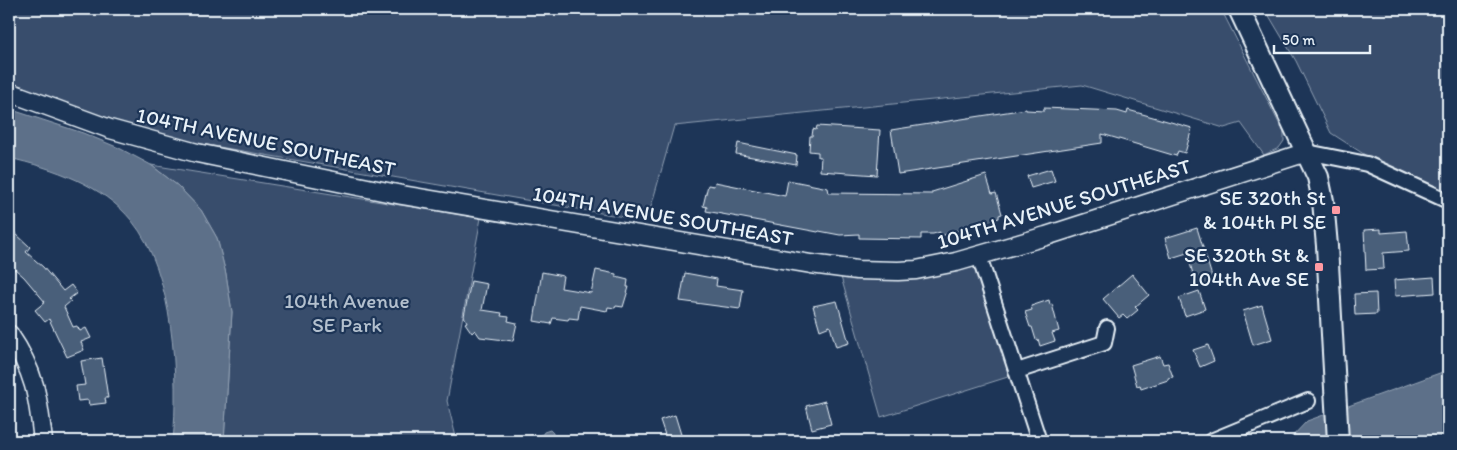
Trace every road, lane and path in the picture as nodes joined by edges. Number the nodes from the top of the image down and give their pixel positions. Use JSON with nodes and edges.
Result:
{"nodes":[{"id":1,"x":1239,"y":9,"type":"edge"},
{"id":2,"x":9,"y":92,"type":"edge"},
{"id":3,"x":1307,"y":152,"type":"junction"},
{"id":4,"x":1448,"y":201,"type":"edge"},
{"id":5,"x":979,"y":256,"type":"junction"},
{"id":6,"x":1107,"y":328,"type":"dead end"},
{"id":7,"x":9,"y":334,"type":"edge"},
{"id":8,"x":1017,"y":371,"type":"junction"},
{"id":9,"x":1308,"y":401,"type":"dead end"},
{"id":10,"x":43,"y":441,"type":"edge"},
{"id":11,"x":1039,"y":441,"type":"edge"},
{"id":12,"x":1211,"y":441,"type":"edge"},
{"id":13,"x":1338,"y":441,"type":"edge"}],
"edges":[{"from":1,"to":3,"type":"main road"},
{"from":2,"to":5,"type":"street","name":"104TH AVENUE SOUTHEAST"},
{"from":3,"to":4,"type":"street"},
{"from":3,"to":5,"type":"street","name":"104TH AVENUE SOUTHEAST"},
{"from":3,"to":13,"type":"main road"},
{"from":5,"to":8,"type":"street"},
{"from":6,"to":8,"type":"street"},
{"from":7,"to":10,"type":"street"},
{"from":8,"to":11,"type":"street"},
{"from":9,"to":12,"type":"street"}]}
